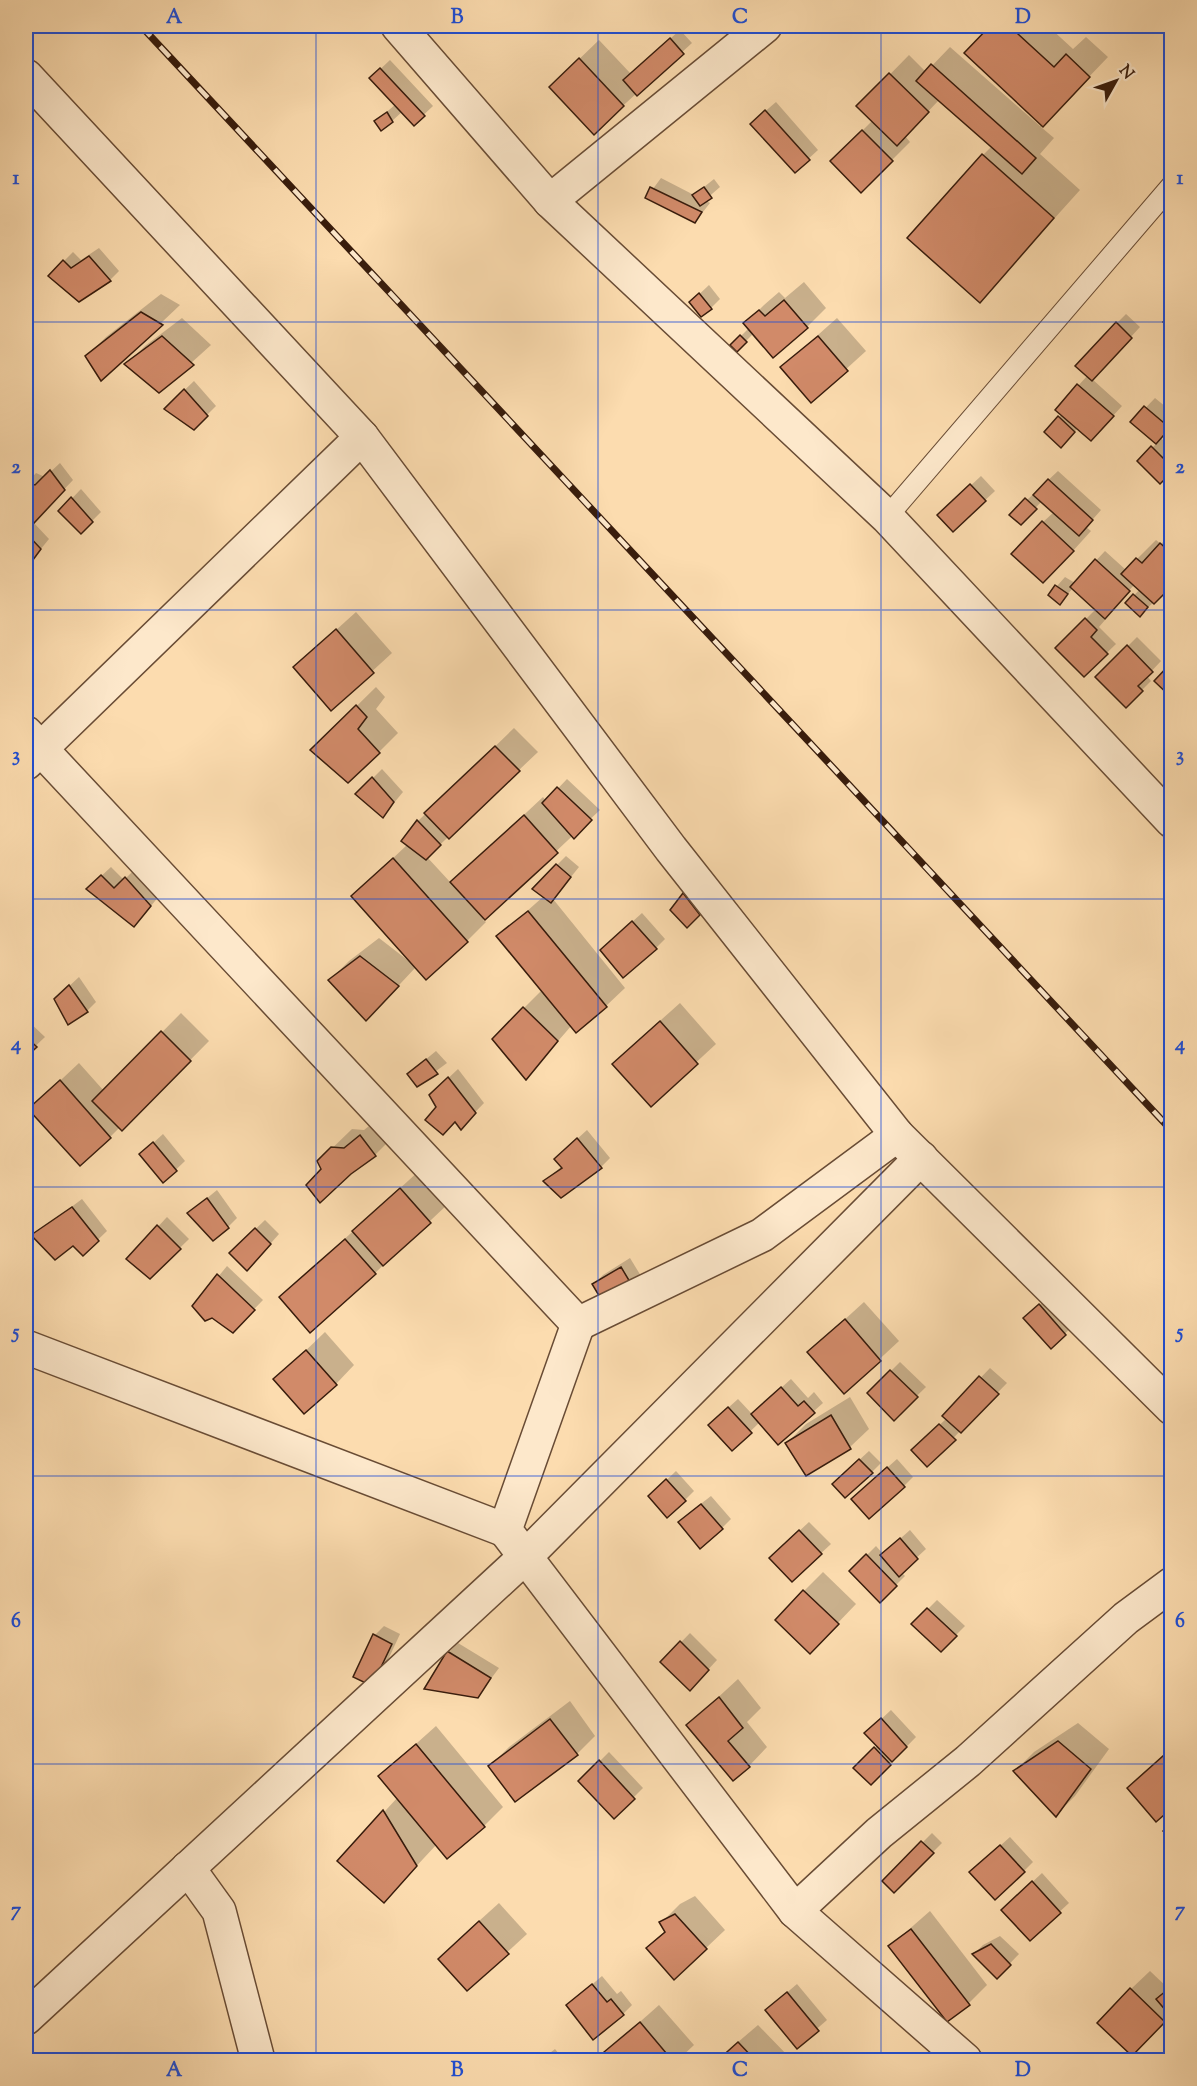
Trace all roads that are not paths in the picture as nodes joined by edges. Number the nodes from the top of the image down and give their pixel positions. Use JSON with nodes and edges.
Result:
{"nodes":[{"id":1,"x":398,"y":26,"type":"edge"},
{"id":2,"x":765,"y":26,"type":"edge"},
{"id":3,"x":26,"y":76,"type":"edge"},
{"id":4,"x":1172,"y":185,"type":"edge"},
{"id":5,"x":550,"y":201,"type":"junction"},
{"id":6,"x":362,"y":437,"type":"junction"},
{"id":7,"x":887,"y":517,"type":"junction"},
{"id":8,"x":30,"y":748,"type":"edge"},
{"id":9,"x":1172,"y":821,"type":"edge"},
{"id":10,"x":897,"y":1135,"type":"junction"},
{"id":11,"x":921,"y":1158,"type":"junction"},
{"id":12,"x":578,"y":1324,"type":"junction"},
{"id":13,"x":26,"y":1347,"type":"edge"},
{"id":14,"x":1172,"y":1408,"type":"edge"},
{"id":15,"x":505,"y":1530,"type":"junction"},
{"id":16,"x":525,"y":1557,"type":"junction"},
{"id":17,"x":1172,"y":1584,"type":"edge"},
{"id":18,"x":188,"y":1868,"type":"junction"},
{"id":19,"x":795,"y":1911,"type":"junction"},
{"id":20,"x":26,"y":2018,"type":"edge"},
{"id":21,"x":258,"y":2061,"type":"edge"},
{"id":22,"x":965,"y":2061,"type":"edge"}],
"edges":[{"from":1,"to":5,"type":"street"},
{"from":2,"to":5,"type":"street"},
{"from":3,"to":6,"type":"street"},
{"from":4,"to":7,"type":"lane"},
{"from":5,"to":7,"type":"street"},
{"from":6,"to":8,"type":"street"},
{"from":6,"to":10,"type":"street"},
{"from":7,"to":9,"type":"street"},
{"from":8,"to":12,"type":"street"},
{"from":10,"to":11,"type":"street"},
{"from":10,"to":12,"type":"street"},
{"from":11,"to":14,"type":"street"},
{"from":11,"to":16,"type":"street"},
{"from":12,"to":15,"type":"street"},
{"from":13,"to":15,"type":"street"},
{"from":15,"to":16,"type":"street"},
{"from":16,"to":18,"type":"street"},
{"from":16,"to":19,"type":"street"},
{"from":17,"to":19,"type":"street"},
{"from":18,"to":20,"type":"street"},
{"from":18,"to":21,"type":"street"},
{"from":19,"to":22,"type":"street"}]}
